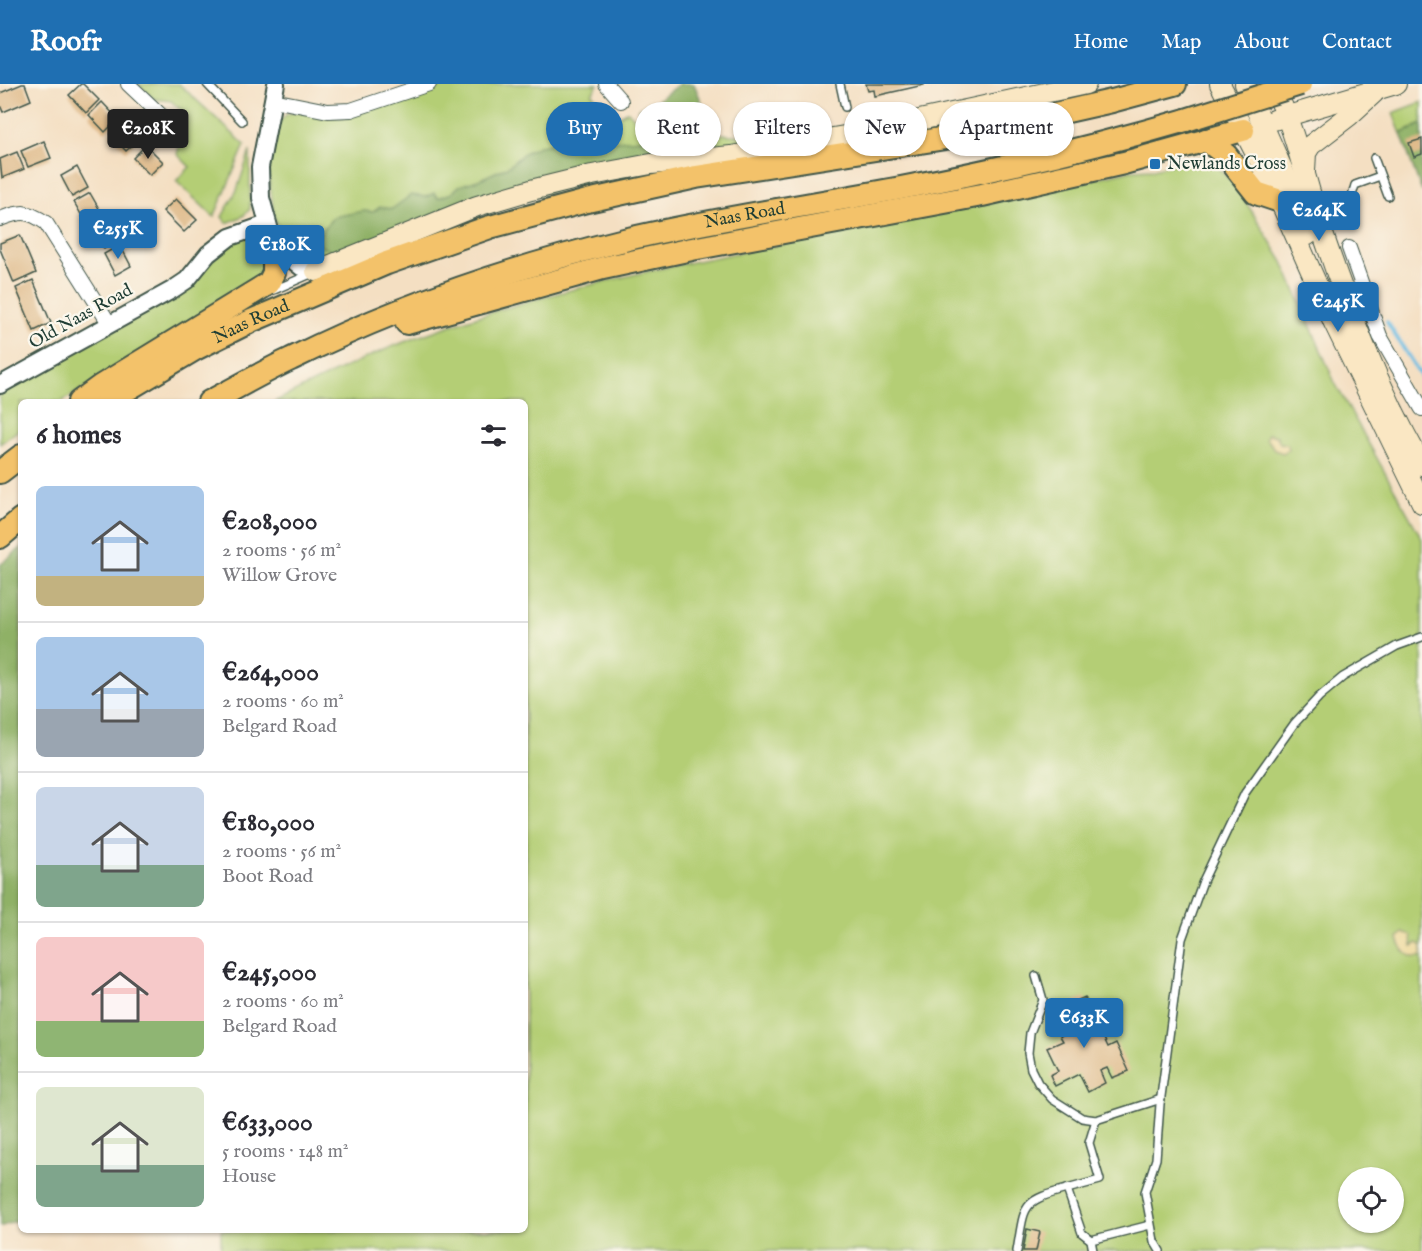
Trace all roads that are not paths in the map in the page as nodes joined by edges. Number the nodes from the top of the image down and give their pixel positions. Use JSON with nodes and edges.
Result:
{"nodes":[{"id":1,"x":128,"y":84,"type":"edge"},
{"id":2,"x":207,"y":84,"type":"edge"},
{"id":3,"x":429,"y":84,"type":"edge"},
{"id":4,"x":606,"y":84,"type":"edge"},
{"id":5,"x":840,"y":84,"type":"edge"},
{"id":6,"x":1086,"y":84,"type":"edge"},
{"id":7,"x":1173,"y":84,"type":"edge"},
{"id":8,"x":1220,"y":84,"type":"edge"},
{"id":9,"x":1245,"y":84,"type":"edge"},
{"id":10,"x":1272,"y":84,"type":"edge"},
{"id":11,"x":1300,"y":84,"type":"edge"},
{"id":12,"x":1395,"y":84,"type":"edge"},
{"id":13,"x":1376,"y":91,"type":"junction"},
{"id":14,"x":274,"y":92,"type":"edge"},
{"id":15,"x":621,"y":101,"type":"dead end"},
{"id":16,"x":844,"y":102,"type":"edge"},
{"id":17,"x":1287,"y":116,"type":"junction"},
{"id":18,"x":167,"y":121,"type":"dead end"},
{"id":19,"x":242,"y":121,"type":"dead end"},
{"id":20,"x":1252,"y":127,"type":"junction"},
{"id":21,"x":1206,"y":140,"type":"junction"},
{"id":22,"x":731,"y":156,"type":"junction"},
{"id":23,"x":1374,"y":158,"type":"dead end"},
{"id":24,"x":1380,"y":176,"type":"junction"},
{"id":25,"x":1305,"y":179,"type":"junction"},
{"id":26,"x":1388,"y":196,"type":"dead end"},
{"id":27,"x":1280,"y":201,"type":"junction"},
{"id":28,"x":1336,"y":214,"type":"dead end"},
{"id":29,"x":0,"y":219,"type":"edge"},
{"id":30,"x":270,"y":234,"type":"junction"},
{"id":31,"x":1349,"y":248,"type":"dead end"},
{"id":32,"x":316,"y":272,"type":"junction"},
{"id":33,"x":1324,"y":299,"type":"junction"},
{"id":34,"x":260,"y":317,"type":"junction"},
{"id":35,"x":110,"y":323,"type":"junction"},
{"id":36,"x":188,"y":333,"type":"junction"},
{"id":37,"x":291,"y":358,"type":"junction"},
{"id":38,"x":0,"y":385,"type":"edge"},
{"id":39,"x":83,"y":399,"type":"edge"},
{"id":40,"x":111,"y":399,"type":"edge"},
{"id":41,"x":215,"y":399,"type":"edge"},
{"id":42,"x":1422,"y":409,"type":"edge"},
{"id":43,"x":18,"y":458,"type":"edge"},
{"id":44,"x":1422,"y":465,"type":"edge"},
{"id":45,"x":0,"y":472,"type":"edge"},
{"id":46,"x":1422,"y":503,"type":"edge"},
{"id":47,"x":18,"y":522,"type":"edge"},
{"id":48,"x":0,"y":537,"type":"edge"},
{"id":49,"x":1422,"y":637,"type":"edge"},
{"id":50,"x":1036,"y":976,"type":"dead end"},
{"id":51,"x":1161,"y":1099,"type":"junction"},
{"id":52,"x":1096,"y":1120,"type":"junction"},
{"id":53,"x":1067,"y":1189,"type":"junction"},
{"id":54,"x":1150,"y":1225,"type":"junction"},
{"id":55,"x":1091,"y":1240,"type":"junction"},
{"id":56,"x":1017,"y":1251,"type":"edge"},
{"id":57,"x":1093,"y":1251,"type":"edge"},
{"id":58,"x":1160,"y":1251,"type":"edge"}],
"edges":[{"from":1,"to":18,"type":"street"},
{"from":2,"to":19,"type":"lane"},
{"from":3,"to":14,"type":"street"},
{"from":4,"to":15,"type":"street"},
{"from":5,"to":16,"type":"lane"},
{"from":6,"to":22,"type":"main road"},
{"from":7,"to":34,"type":"highway","name":"Naas Road"},
{"from":8,"to":20,"type":"main road"},
{"from":9,"to":20,"type":"main road"},
{"from":10,"to":17,"type":"main road"},
{"from":11,"to":37,"type":"highway","name":"Naas Road","bridge":true},
{"from":12,"to":13,"type":"main road"},
{"from":13,"to":17,"type":"main road"},
{"from":13,"to":25,"type":"main road"},
{"from":14,"to":30,"type":"street"},
{"from":17,"to":20,"type":"main road"},
{"from":17,"to":25,"type":"main road"},
{"from":20,"to":21,"type":"highway"},
{"from":20,"to":27,"type":"main road"},
{"from":20,"to":33,"type":"main road"},
{"from":21,"to":27,"type":"highway"},
{"from":21,"to":37,"type":"highway"},
{"from":22,"to":32,"type":"main road"},
{"from":22,"to":34,"type":"highway"},
{"from":23,"to":24,"type":"lane"},
{"from":24,"to":26,"type":"lane"},
{"from":24,"to":28,"type":"lane"},
{"from":25,"to":44,"type":"main road"},
{"from":27,"to":33,"type":"main road"},
{"from":29,"to":35,"type":"street"},
{"from":30,"to":32,"type":"street"},
{"from":30,"to":35,"type":"street","name":"Old Naas Road"},
{"from":30,"to":36,"type":"highway"},
{"from":31,"to":42,"type":"street"},
{"from":32,"to":36,"type":"lane","name":"Naas Road"},
{"from":33,"to":46,"type":"main road"},
{"from":34,"to":40,"type":"highway","name":"Naas Road"},
{"from":35,"to":38,"type":"street","name":"Old Naas Road"},
{"from":36,"to":39,"type":"highway"},
{"from":37,"to":41,"type":"highway","name":"Naas Road"},
{"from":43,"to":45,"type":"highway"},
{"from":47,"to":48,"type":"highway"},
{"from":49,"to":51,"type":"lane"},
{"from":50,"to":52,"type":"lane"},
{"from":51,"to":52,"type":"lane"},
{"from":51,"to":54,"type":"lane"},
{"from":52,"to":53,"type":"lane"},
{"from":53,"to":55,"type":"lane"},
{"from":53,"to":56,"type":"lane"},
{"from":54,"to":55,"type":"lane"},
{"from":54,"to":58,"type":"lane"},
{"from":55,"to":57,"type":"lane"}]}
